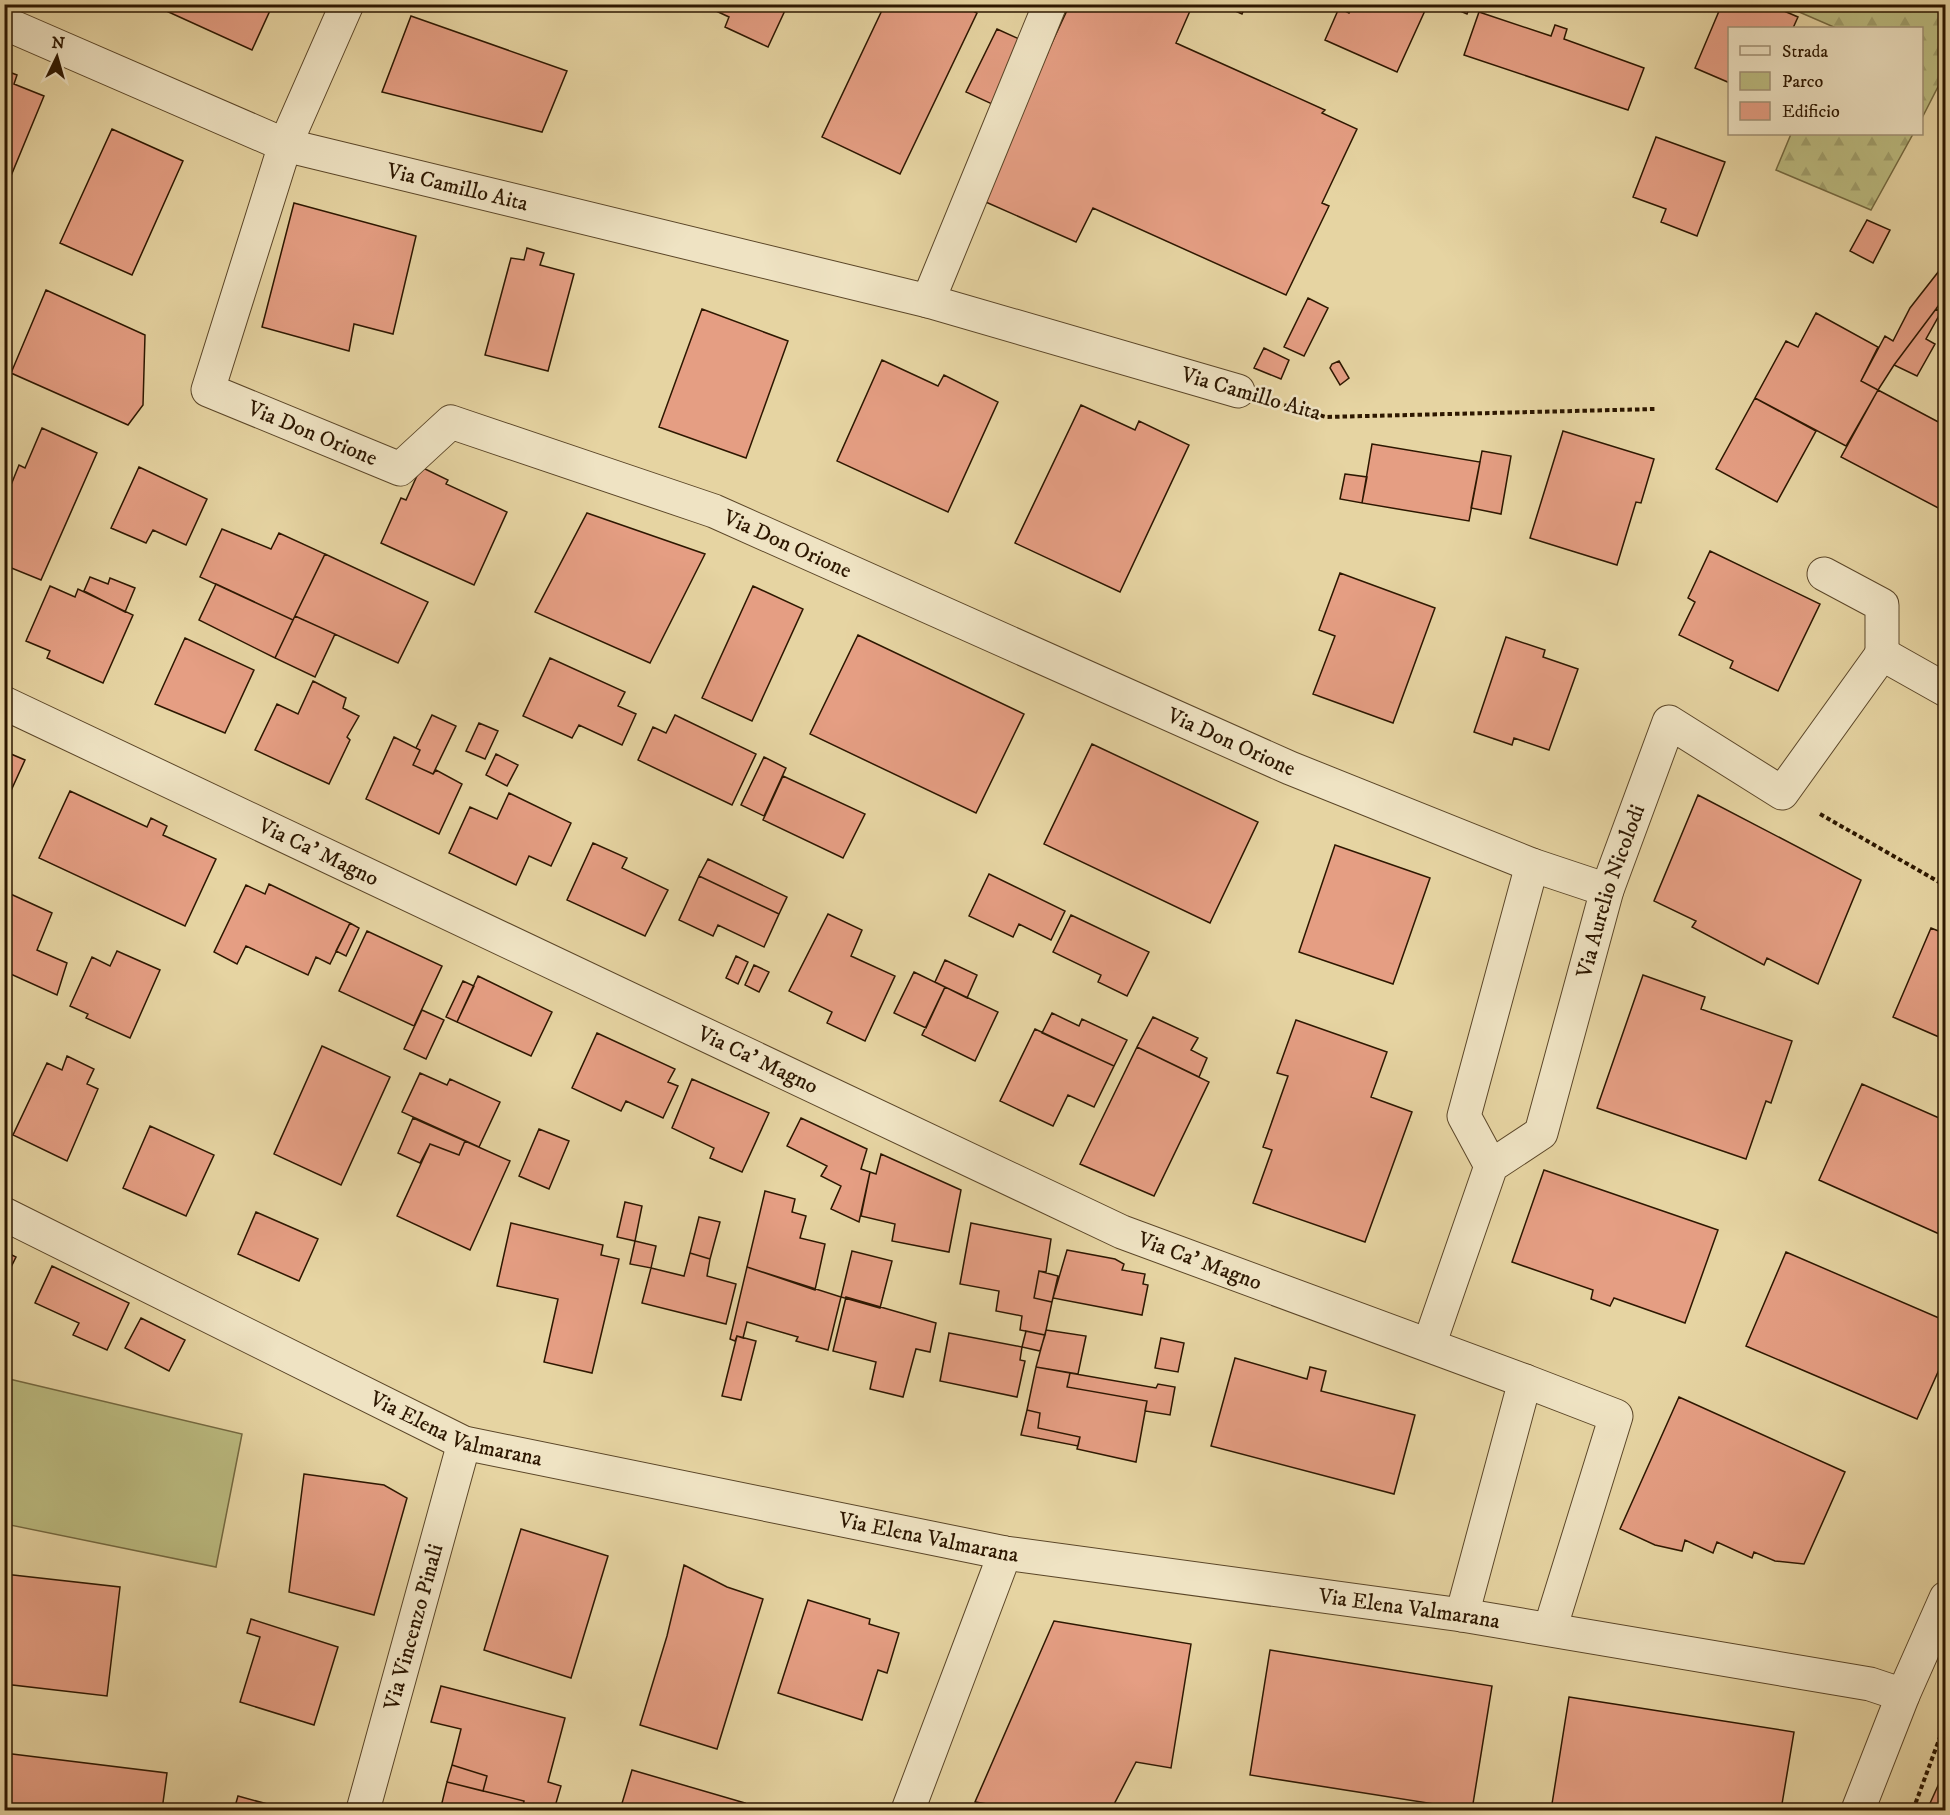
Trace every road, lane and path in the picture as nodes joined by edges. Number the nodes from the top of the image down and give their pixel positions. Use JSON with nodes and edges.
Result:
{"nodes":[{"id":1,"x":347,"y":4,"type":"edge"},
{"id":2,"x":1050,"y":4,"type":"edge"},
{"id":3,"x":4,"y":23,"type":"edge"},
{"id":4,"x":285,"y":144,"type":"junction"},
{"id":5,"x":928,"y":301,"type":"junction"},
{"id":6,"x":1238,"y":391,"type":"joint"},
{"id":7,"x":1655,"y":409,"type":"dead end"},
{"id":8,"x":1824,"y":574,"type":"dead end"},
{"id":9,"x":1882,"y":654,"type":"junction"},
{"id":10,"x":1946,"y":690,"type":"edge"},
{"id":11,"x":4,"y":703,"type":"edge"},
{"id":12,"x":1782,"y":793,"type":"junction"},
{"id":13,"x":1532,"y":865,"type":"junction"},
{"id":14,"x":1946,"y":886,"type":"edge"},
{"id":15,"x":1607,"y":890,"type":"junction"},
{"id":16,"x":1491,"y":1167,"type":"junction"},
{"id":17,"x":4,"y":1214,"type":"edge"},
{"id":18,"x":1429,"y":1345,"type":"junction"},
{"id":19,"x":1525,"y":1381,"type":"junction"},
{"id":20,"x":464,"y":1443,"type":"junction"},
{"id":21,"x":1005,"y":1553,"type":"junction"},
{"id":22,"x":1946,"y":1598,"type":"edge"},
{"id":23,"x":1462,"y":1615,"type":"junction"},
{"id":24,"x":1550,"y":1629,"type":"junction"},
{"id":25,"x":1903,"y":1695,"type":"junction"},
{"id":26,"x":1946,"y":1721,"type":"edge"},
{"id":27,"x":363,"y":1810,"type":"edge"},
{"id":28,"x":908,"y":1810,"type":"edge"},
{"id":29,"x":1858,"y":1810,"type":"edge"},
{"id":30,"x":1913,"y":1810,"type":"edge"}],
"edges":[{"from":1,"to":4,"type":"street"},
{"from":2,"to":5,"type":"street"},
{"from":3,"to":4,"type":"street","name":"Via Camillo Aita"},
{"from":4,"to":5,"type":"street","name":"Via Camillo Aita"},
{"from":4,"to":13,"type":"street","name":"Via Don Orione"},
{"from":5,"to":6,"type":"street","name":"Via Camillo Aita"},
{"from":6,"to":7,"type":"path","name":"Via Camillo Aita"},
{"from":8,"to":9,"type":"street"},
{"from":9,"to":10,"type":"street"},
{"from":9,"to":12,"type":"street"},
{"from":11,"to":18,"type":"street","name":"Via Ca' Magno"},
{"from":12,"to":14,"type":"path"},
{"from":12,"to":15,"type":"street","name":"Via Aurelio Nicolodi"},
{"from":13,"to":15,"type":"street","name":"Via Don Orione"},
{"from":13,"to":16,"type":"street"},
{"from":15,"to":16,"type":"street","name":"Via Aurelio Nicolodi"},
{"from":16,"to":18,"type":"street"},
{"from":17,"to":20,"type":"street","name":"Via Elena Valmarana"},
{"from":18,"to":19,"type":"street","name":"Via Ca' Magno"},
{"from":19,"to":23,"type":"street"},
{"from":19,"to":24,"type":"street","name":"Via Ca' Magno"},
{"from":20,"to":21,"type":"street","name":"Via Elena Valmarana"},
{"from":20,"to":27,"type":"street","name":"Via Vincenzo Pinali"},
{"from":21,"to":23,"type":"street","name":"Via Elena Valmarana"},
{"from":21,"to":28,"type":"street"},
{"from":22,"to":25,"type":"street"},
{"from":23,"to":24,"type":"street","name":"Via Elena Valmarana"},
{"from":24,"to":25,"type":"street","name":"Via Elena Valmarana"},
{"from":25,"to":29,"type":"street"},
{"from":26,"to":30,"type":"path"}]}
